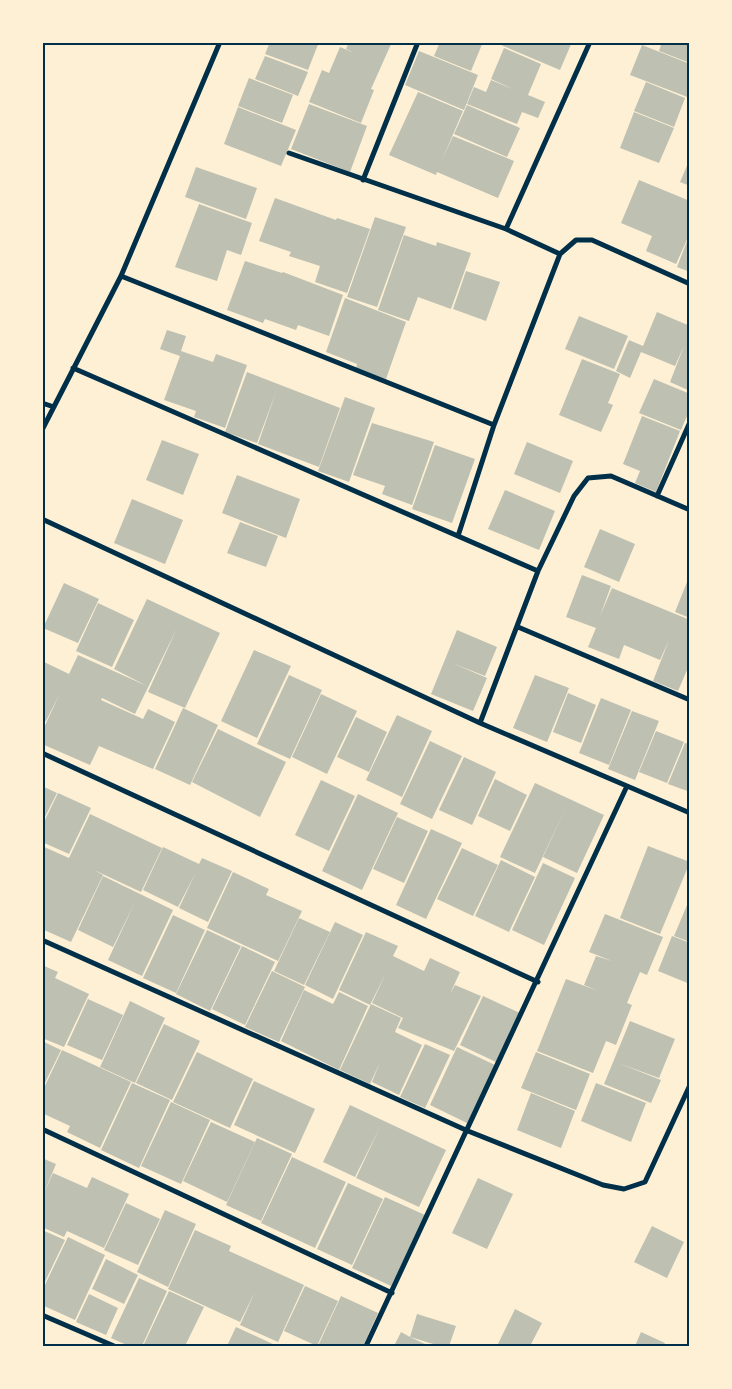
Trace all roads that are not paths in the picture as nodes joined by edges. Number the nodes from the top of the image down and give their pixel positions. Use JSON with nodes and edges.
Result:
{"nodes":[{"id":1,"x":220,"y":42,"type":"edge"},
{"id":2,"x":418,"y":42,"type":"edge"},
{"id":3,"x":590,"y":42,"type":"edge"},
{"id":4,"x":289,"y":153,"type":"dead end"},
{"id":5,"x":363,"y":180,"type":"junction"},
{"id":6,"x":506,"y":229,"type":"junction"},
{"id":7,"x":560,"y":254,"type":"junction"},
{"id":8,"x":121,"y":276,"type":"junction"},
{"id":9,"x":690,"y":284,"type":"edge"},
{"id":10,"x":73,"y":368,"type":"junction"},
{"id":11,"x":42,"y":402,"type":"edge"},
{"id":12,"x":54,"y":407,"type":"junction"},
{"id":13,"x":690,"y":422,"type":"edge"},
{"id":14,"x":494,"y":425,"type":"junction"},
{"id":15,"x":42,"y":430,"type":"edge"},
{"id":16,"x":657,"y":496,"type":"junction"},
{"id":17,"x":690,"y":510,"type":"edge"},
{"id":18,"x":42,"y":519,"type":"edge"},
{"id":19,"x":458,"y":536,"type":"junction"},
{"id":20,"x":538,"y":571,"type":"junction"},
{"id":21,"x":518,"y":627,"type":"junction"},
{"id":22,"x":690,"y":700,"type":"edge"},
{"id":23,"x":480,"y":723,"type":"junction"},
{"id":24,"x":42,"y":753,"type":"edge"},
{"id":25,"x":627,"y":786,"type":"junction"},
{"id":26,"x":690,"y":813,"type":"edge"},
{"id":27,"x":42,"y":940,"type":"edge"},
{"id":28,"x":538,"y":982,"type":"junction"},
{"id":29,"x":690,"y":1085,"type":"edge"},
{"id":30,"x":42,"y":1129,"type":"edge"},
{"id":31,"x":468,"y":1131,"type":"junction"},
{"id":32,"x":392,"y":1293,"type":"junction"},
{"id":33,"x":42,"y":1314,"type":"edge"},
{"id":34,"x":114,"y":1346,"type":"edge"},
{"id":35,"x":366,"y":1346,"type":"edge"}],
"edges":[{"from":1,"to":8,"type":"street"},
{"from":2,"to":5,"type":"street"},
{"from":3,"to":6,"type":"street"},
{"from":4,"to":5,"type":"street"},
{"from":5,"to":6,"type":"street"},
{"from":6,"to":7,"type":"street"},
{"from":7,"to":9,"type":"street"},
{"from":7,"to":14,"type":"street"},
{"from":8,"to":10,"type":"street"},
{"from":8,"to":14,"type":"street"},
{"from":10,"to":12,"type":"street"},
{"from":10,"to":19,"type":"street"},
{"from":11,"to":12,"type":"street"},
{"from":12,"to":15,"type":"street"},
{"from":13,"to":16,"type":"street"},
{"from":14,"to":19,"type":"street"},
{"from":16,"to":17,"type":"street"},
{"from":16,"to":20,"type":"street"},
{"from":18,"to":23,"type":"street"},
{"from":19,"to":20,"type":"street"},
{"from":20,"to":21,"type":"street"},
{"from":21,"to":22,"type":"street"},
{"from":21,"to":23,"type":"street"},
{"from":23,"to":25,"type":"street"},
{"from":24,"to":28,"type":"street"},
{"from":25,"to":26,"type":"street"},
{"from":25,"to":28,"type":"street"},
{"from":27,"to":31,"type":"street"},
{"from":28,"to":31,"type":"street"},
{"from":29,"to":31,"type":"street"},
{"from":30,"to":32,"type":"street"},
{"from":31,"to":32,"type":"street"},
{"from":32,"to":35,"type":"street"},
{"from":33,"to":34,"type":"street"}]}
